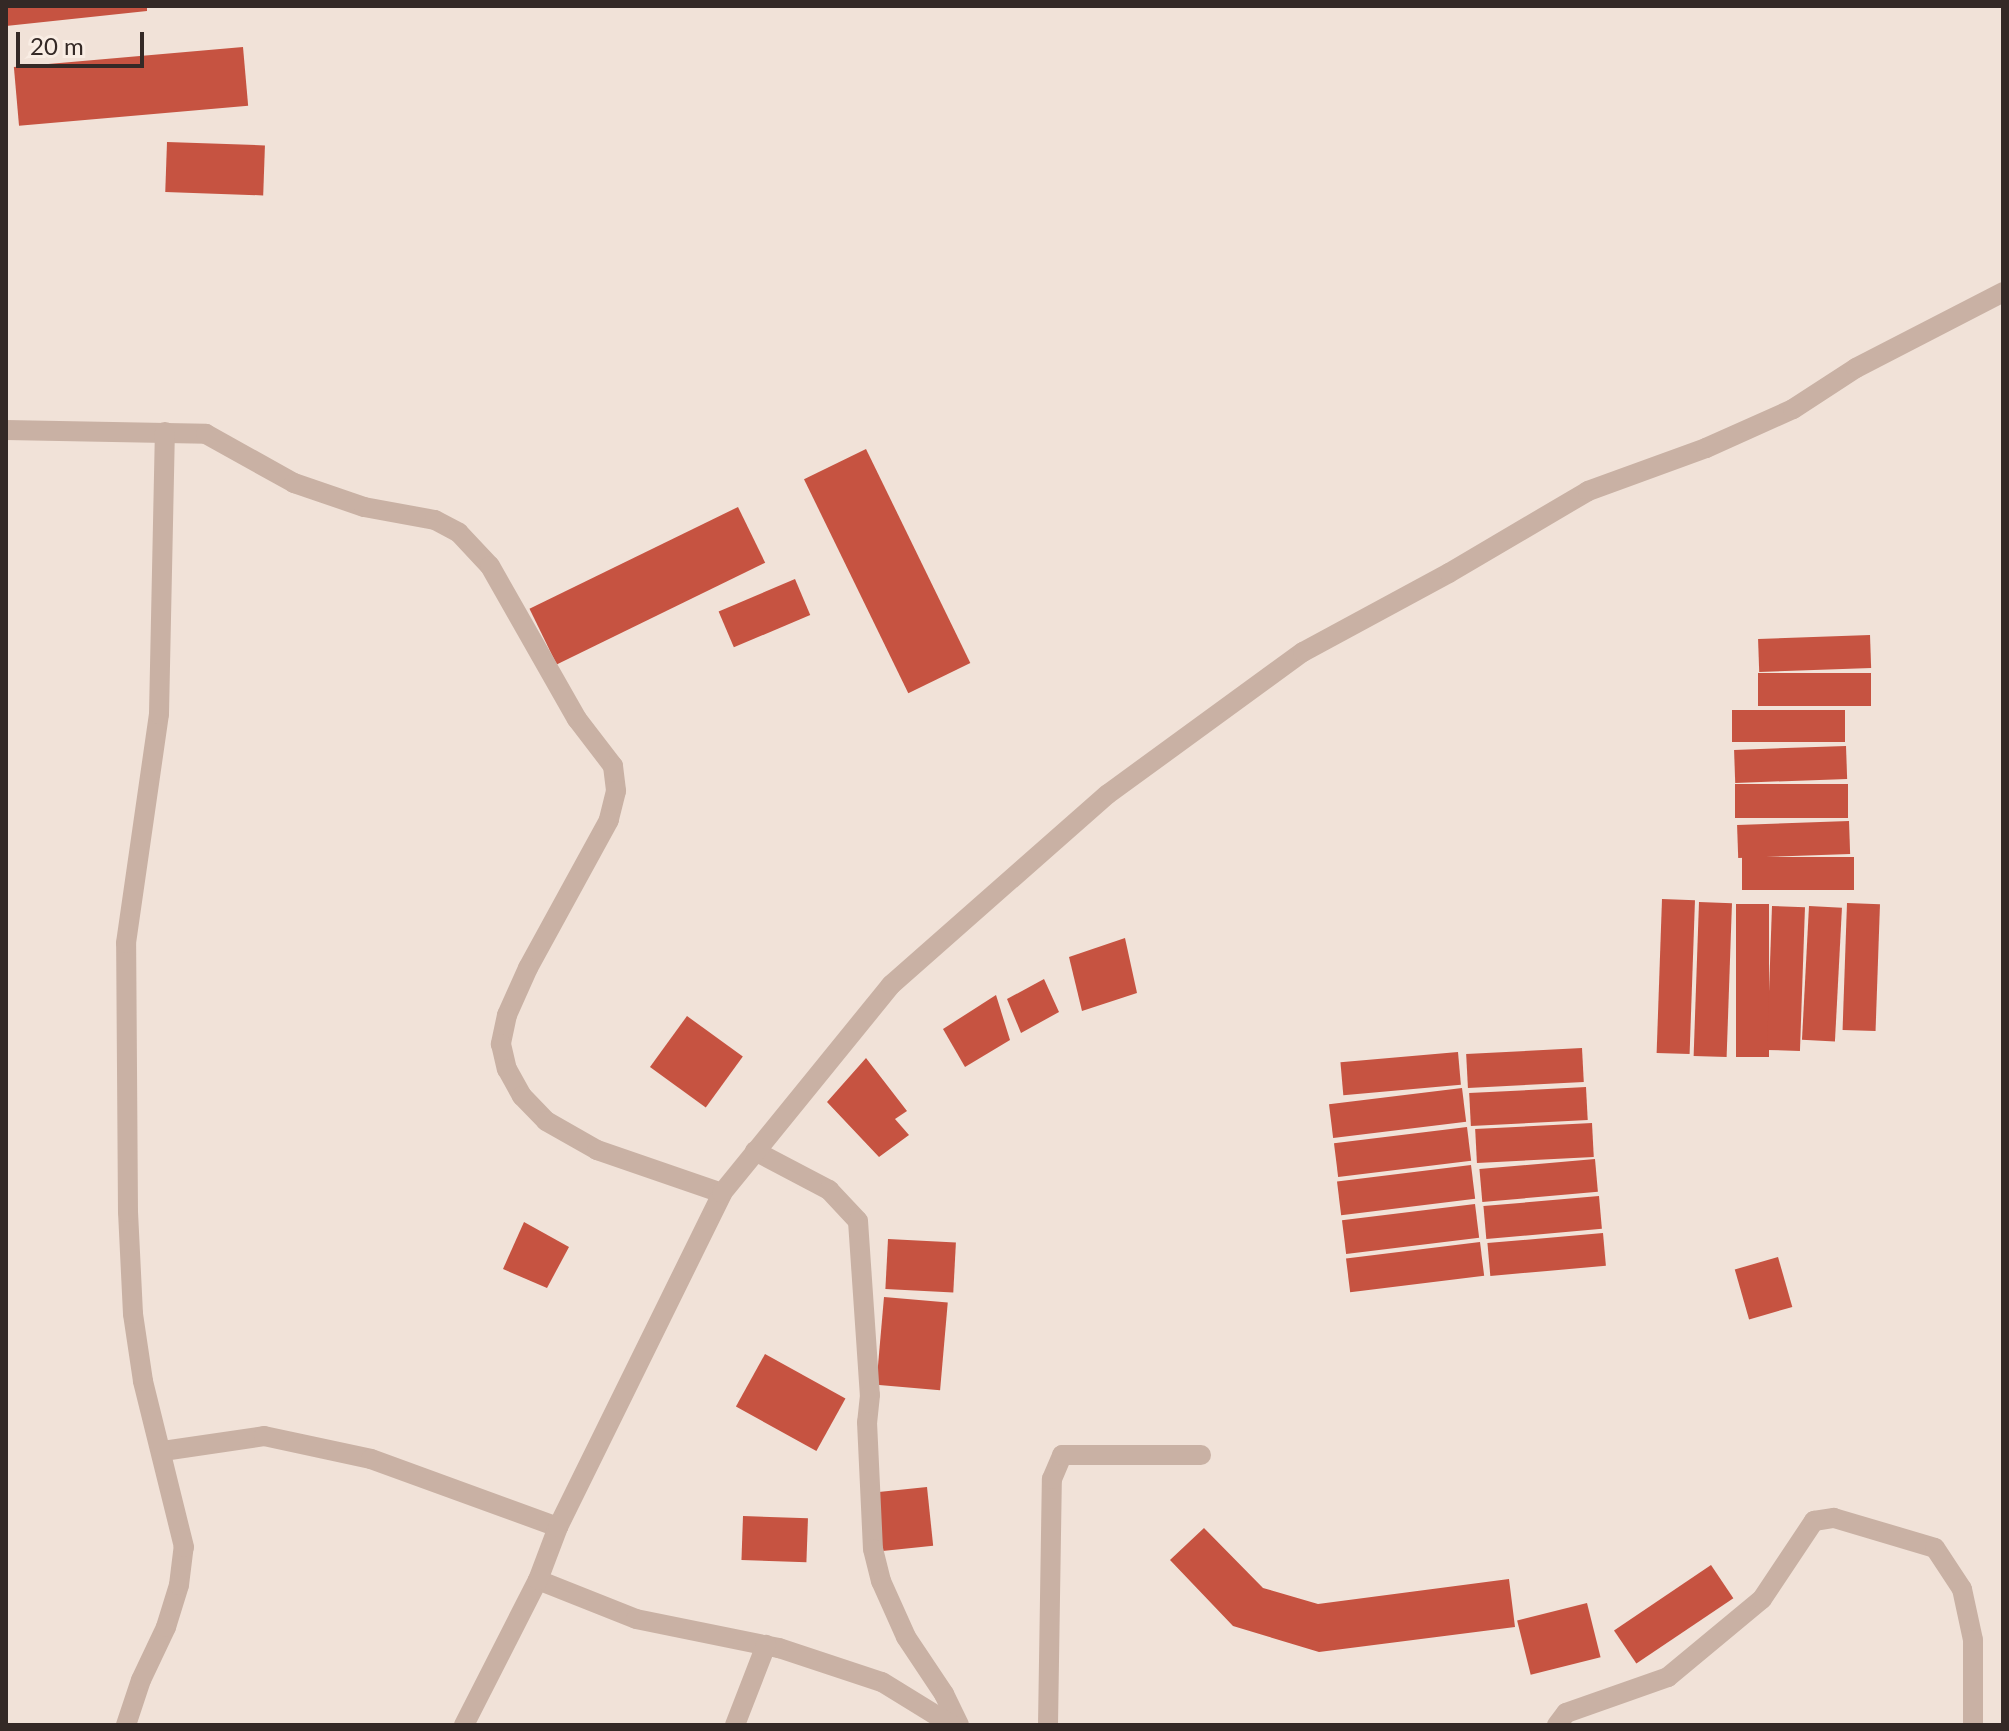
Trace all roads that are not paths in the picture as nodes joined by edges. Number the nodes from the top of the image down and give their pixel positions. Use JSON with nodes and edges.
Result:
{"nodes":[{"id":1,"x":2003,"y":292,"type":"edge"},
{"id":2,"x":6,"y":430,"type":"edge"},
{"id":3,"x":165,"y":432,"type":"junction"},
{"id":4,"x":755,"y":1151,"type":"junction"},
{"id":5,"x":722,"y":1193,"type":"junction"},
{"id":6,"x":163,"y":1451,"type":"junction"},
{"id":7,"x":1201,"y":1455,"type":"dead end"},
{"id":8,"x":558,"y":1527,"type":"junction"},
{"id":9,"x":538,"y":1580,"type":"junction"},
{"id":10,"x":766,"y":1645,"type":"junction"},
{"id":11,"x":126,"y":1725,"type":"edge"},
{"id":12,"x":464,"y":1725,"type":"edge"},
{"id":13,"x":735,"y":1725,"type":"edge"},
{"id":14,"x":952,"y":1725,"type":"edge"},
{"id":15,"x":959,"y":1725,"type":"edge"},
{"id":16,"x":1048,"y":1725,"type":"edge"},
{"id":17,"x":1557,"y":1725,"type":"edge"},
{"id":18,"x":1973,"y":1725,"type":"edge"}],
"edges":[{"from":1,"to":4,"type":"street"},
{"from":2,"to":3,"type":"street"},
{"from":3,"to":5,"type":"street"},
{"from":3,"to":6,"type":"street"},
{"from":4,"to":5,"type":"street"},
{"from":4,"to":15,"type":"street"},
{"from":5,"to":8,"type":"street"},
{"from":6,"to":8,"type":"street"},
{"from":6,"to":11,"type":"street"},
{"from":7,"to":16,"type":"street"},
{"from":8,"to":9,"type":"street"},
{"from":9,"to":10,"type":"street"},
{"from":9,"to":12,"type":"street"},
{"from":10,"to":13,"type":"street"},
{"from":10,"to":14,"type":"street"},
{"from":17,"to":18,"type":"street"}]}
